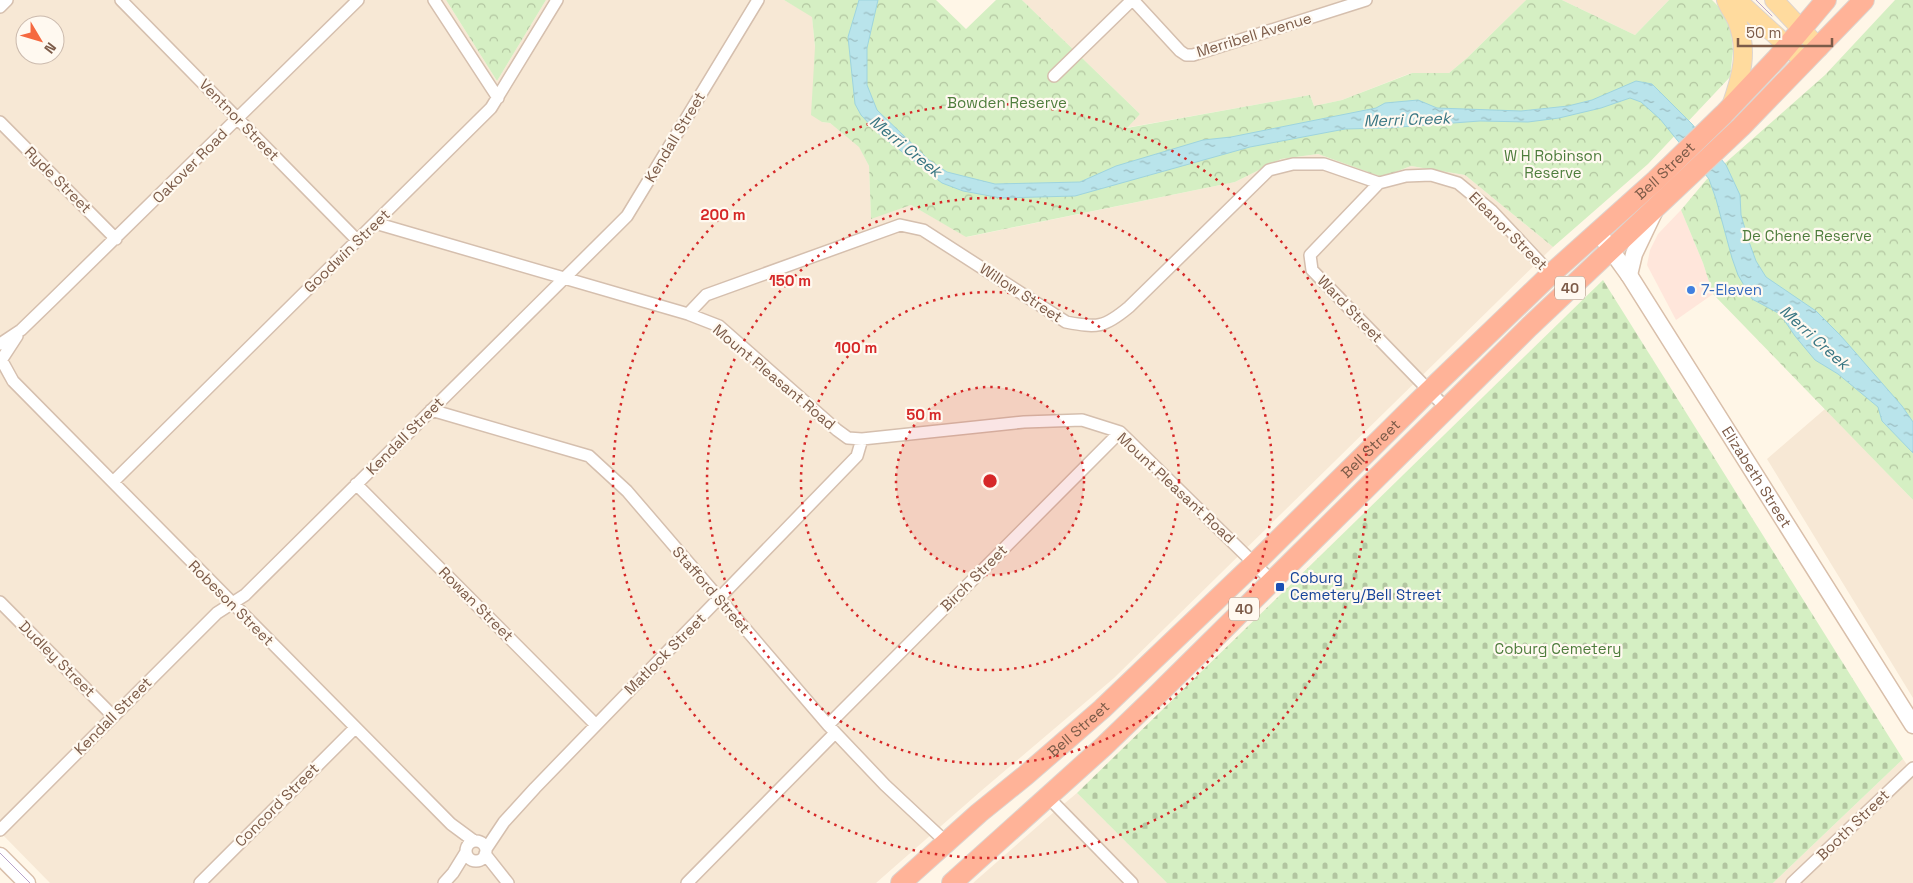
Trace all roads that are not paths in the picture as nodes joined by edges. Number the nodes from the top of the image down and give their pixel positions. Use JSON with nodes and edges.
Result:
{"nodes":[{"id":1,"x":7,"y":0,"type":"edge"},
{"id":2,"x":121,"y":0,"type":"edge"},
{"id":3,"x":358,"y":0,"type":"edge"},
{"id":4,"x":434,"y":0,"type":"edge"},
{"id":5,"x":557,"y":0,"type":"edge"},
{"id":6,"x":758,"y":0,"type":"edge"},
{"id":7,"x":1133,"y":0,"type":"edge"},
{"id":8,"x":1366,"y":0,"type":"edge"},
{"id":9,"x":1726,"y":0,"type":"edge"},
{"id":10,"x":1737,"y":0,"type":"edge"},
{"id":11,"x":1774,"y":0,"type":"edge"},
{"id":12,"x":1826,"y":0,"type":"edge"},
{"id":13,"x":1864,"y":0,"type":"edge"},
{"id":14,"x":0,"y":7,"type":"edge"},
{"id":15,"x":1801,"y":28,"type":"junction"},
{"id":16,"x":1787,"y":45,"type":"junction"},
{"id":17,"x":1820,"y":48,"type":"junction"},
{"id":18,"x":1805,"y":62,"type":"junction"},
{"id":19,"x":1054,"y":76,"type":"dead end"},
{"id":20,"x":498,"y":98,"type":"junction"},
{"id":21,"x":1727,"y":110,"type":"junction"},
{"id":22,"x":238,"y":118,"type":"junction"},
{"id":23,"x":0,"y":122,"type":"edge"},
{"id":24,"x":1379,"y":183,"type":"junction"},
{"id":25,"x":1656,"y":209,"type":"junction"},
{"id":26,"x":375,"y":223,"type":"junction"},
{"id":27,"x":1598,"y":232,"type":"junction"},
{"id":28,"x":116,"y":239,"type":"junction"},
{"id":29,"x":357,"y":240,"type":"junction"},
{"id":30,"x":1611,"y":250,"type":"junction"},
{"id":31,"x":1551,"y":274,"type":"junction"},
{"id":32,"x":1629,"y":275,"type":"junction"},
{"id":33,"x":565,"y":278,"type":"junction"},
{"id":34,"x":688,"y":314,"type":"junction"},
{"id":35,"x":21,"y":330,"type":"junction"},
{"id":36,"x":0,"y":344,"type":"edge"},
{"id":37,"x":1,"y":360,"type":"edge"},
{"id":38,"x":0,"y":373,"type":"edge"},
{"id":39,"x":14,"y":381,"type":"junction"},
{"id":40,"x":1429,"y":391,"type":"junction"},
{"id":41,"x":1447,"y":409,"type":"junction"},
{"id":42,"x":431,"y":410,"type":"junction"},
{"id":43,"x":1120,"y":432,"type":"junction"},
{"id":44,"x":862,"y":439,"type":"junction"},
{"id":45,"x":113,"y":482,"type":"junction"},
{"id":46,"x":356,"y":484,"type":"junction"},
{"id":47,"x":1255,"y":563,"type":"junction"},
{"id":48,"x":1272,"y":581,"type":"junction"},
{"id":49,"x":719,"y":599,"type":"junction"},
{"id":50,"x":0,"y":602,"type":"edge"},
{"id":51,"x":232,"y":603,"type":"junction"},
{"id":52,"x":113,"y":716,"type":"junction"},
{"id":53,"x":595,"y":724,"type":"junction"},
{"id":54,"x":1913,"y":725,"type":"edge"},
{"id":55,"x":355,"y":728,"type":"junction"},
{"id":56,"x":832,"y":729,"type":"junction"},
{"id":57,"x":1913,"y":768,"type":"edge"},
{"id":58,"x":1048,"y":797,"type":"junction"},
{"id":59,"x":979,"y":813,"type":"junction"},
{"id":60,"x":0,"y":830,"type":"edge"},
{"id":61,"x":1010,"y":832,"type":"junction"},
{"id":62,"x":946,"y":842,"type":"junction"},
{"id":63,"x":476,"y":851,"type":"junction"},
{"id":64,"x":0,"y":856,"type":"edge"},
{"id":65,"x":507,"y":881,"type":"edge"},
{"id":66,"x":27,"y":883,"type":"edge"},
{"id":67,"x":200,"y":883,"type":"edge"},
{"id":68,"x":444,"y":883,"type":"edge"},
{"id":69,"x":687,"y":883,"type":"edge"},
{"id":70,"x":901,"y":883,"type":"edge"},
{"id":71,"x":952,"y":883,"type":"edge"},
{"id":72,"x":1132,"y":883,"type":"edge"},
{"id":73,"x":1792,"y":883,"type":"edge"}],
"edges":[{"from":1,"to":14,"type":"street"},
{"from":2,"to":22,"type":"street","name":"Ventnor Street"},
{"from":3,"to":22,"type":"street","name":"Oakover Road"},
{"from":4,"to":20,"type":"street"},
{"from":5,"to":20,"type":"street","name":"Goodwin Street"},
{"from":6,"to":33,"type":"street","name":"Kendall Street"},
{"from":7,"to":8,"type":"street","name":"Merribell Avenue"},
{"from":7,"to":19,"type":"street"},
{"from":9,"to":21,"type":"main road"},
{"from":10,"to":16,"type":"main road"},
{"from":11,"to":15,"type":"main road"},
{"from":12,"to":15,"type":"highway","name":"Bell Street","number":"40"},
{"from":13,"to":17,"type":"highway","name":"Bell Street","number":"40"},
{"from":15,"to":16,"type":"highway","name":"Bell Street","number":"40"},
{"from":15,"to":17,"type":"main road"},
{"from":16,"to":18,"type":"main road"},
{"from":16,"to":21,"type":"highway","name":"Bell Street","number":"40"},
{"from":17,"to":18,"type":"highway","name":"Bell Street","number":"40"},
{"from":18,"to":25,"type":"highway","name":"Bell Street","number":"40"},
{"from":20,"to":26,"type":"street","name":"Goodwin Street"},
{"from":21,"to":27,"type":"highway","name":"Bell Street","number":"40"},
{"from":22,"to":28,"type":"street","name":"Oakover Road"},
{"from":22,"to":29,"type":"street","name":"Ventnor Street"},
{"from":23,"to":28,"type":"street","name":"Ryde Street"},
{"from":24,"to":31,"type":"street","name":"Eleanor Street"},
{"from":24,"to":34,"type":"street","name":"Willow Street"},
{"from":24,"to":40,"type":"street","name":"Ward Street"},
{"from":25,"to":30,"type":"highway","name":"Bell Street","number":"40"},
{"from":25,"to":32,"type":"main road"},
{"from":26,"to":29,"type":"street","name":"Goodwin Street"},
{"from":26,"to":33,"type":"street","name":"Mount Pleasant Road"},
{"from":27,"to":30,"type":"main road","name":"Elizabeth Street"},
{"from":27,"to":31,"type":"highway","name":"Bell Street","number":"40"},
{"from":28,"to":35,"type":"street","name":"Oakover Road"},
{"from":29,"to":45,"type":"street","name":"Goodwin Street"},
{"from":30,"to":32,"type":"main road","name":"Elizabeth Street"},
{"from":30,"to":41,"type":"highway","name":"Bell Street","number":"40"},
{"from":31,"to":40,"type":"highway","name":"Bell Street","number":"40"},
{"from":32,"to":54,"type":"main road","name":"Elizabeth Street"},
{"from":33,"to":34,"type":"street","name":"Mount Pleasant Road"},
{"from":33,"to":42,"type":"street","name":"Kendall Street"},
{"from":34,"to":44,"type":"street","name":"Mount Pleasant Road"},
{"from":35,"to":36,"type":"street","name":"Oakover Road"},
{"from":35,"to":37,"type":"street","name":"Oakover Road"},
{"from":37,"to":39,"type":"street","name":"Robeson Street"},
{"from":38,"to":39,"type":"street","name":"Robeson Street"},
{"from":39,"to":45,"type":"street","name":"Robeson Street"},
{"from":40,"to":41,"type":"street","name":"Ward Street"},
{"from":40,"to":47,"type":"highway","name":"Bell Street","number":"40"},
{"from":41,"to":48,"type":"highway","name":"Bell Street","number":"40"},
{"from":42,"to":46,"type":"street","name":"Kendall Street"},
{"from":42,"to":49,"type":"street","name":"Stafford Street"},
{"from":43,"to":44,"type":"street","name":"Mount Pleasant Road"},
{"from":43,"to":47,"type":"street","name":"Mount Pleasant Road"},
{"from":43,"to":56,"type":"street","name":"Birch Street"},
{"from":44,"to":49,"type":"street","name":"Matlock Street"},
{"from":45,"to":51,"type":"street","name":"Robeson Street"},
{"from":46,"to":51,"type":"street","name":"Kendall Street"},
{"from":46,"to":53,"type":"street","name":"Rowan Street"},
{"from":47,"to":48,"type":"street","name":"Mount Pleasant Road"},
{"from":47,"to":59,"type":"highway","name":"Bell Street","number":"40"},
{"from":48,"to":58,"type":"highway","name":"Bell Street","number":"40"},
{"from":49,"to":53,"type":"street","name":"Matlock Street"},
{"from":49,"to":56,"type":"street","name":"Stafford Street"},
{"from":50,"to":52,"type":"street","name":"Dudley Street"},
{"from":51,"to":52,"type":"street","name":"Kendall Street"},
{"from":51,"to":55,"type":"street","name":"Robeson Street"},
{"from":52,"to":60,"type":"street","name":"Kendall Street"},
{"from":53,"to":63,"type":"street","name":"Matlock Street"},
{"from":55,"to":63,"type":"street","name":"Robeson Street"},
{"from":55,"to":67,"type":"street","name":"Concord Street"},
{"from":56,"to":62,"type":"street","name":"Stafford Street"},
{"from":56,"to":69,"type":"street","name":"Birch Street"},
{"from":57,"to":73,"type":"street","name":"Booth Street"},
{"from":58,"to":61,"type":"highway","name":"Bell Street","number":"40"},
{"from":58,"to":72,"type":"street"},
{"from":59,"to":61,"type":"highway"},
{"from":59,"to":62,"type":"highway","name":"Bell Street","number":"40"},
{"from":61,"to":71,"type":"highway","name":"Bell Street","number":"40"},
{"from":62,"to":70,"type":"highway","name":"Bell Street","number":"40"},
{"from":63,"to":65,"type":"street","name":"Robeson Street"},
{"from":63,"to":68,"type":"street","name":"Matlock Street"},
{"from":64,"to":66,"type":"main road"}]}
